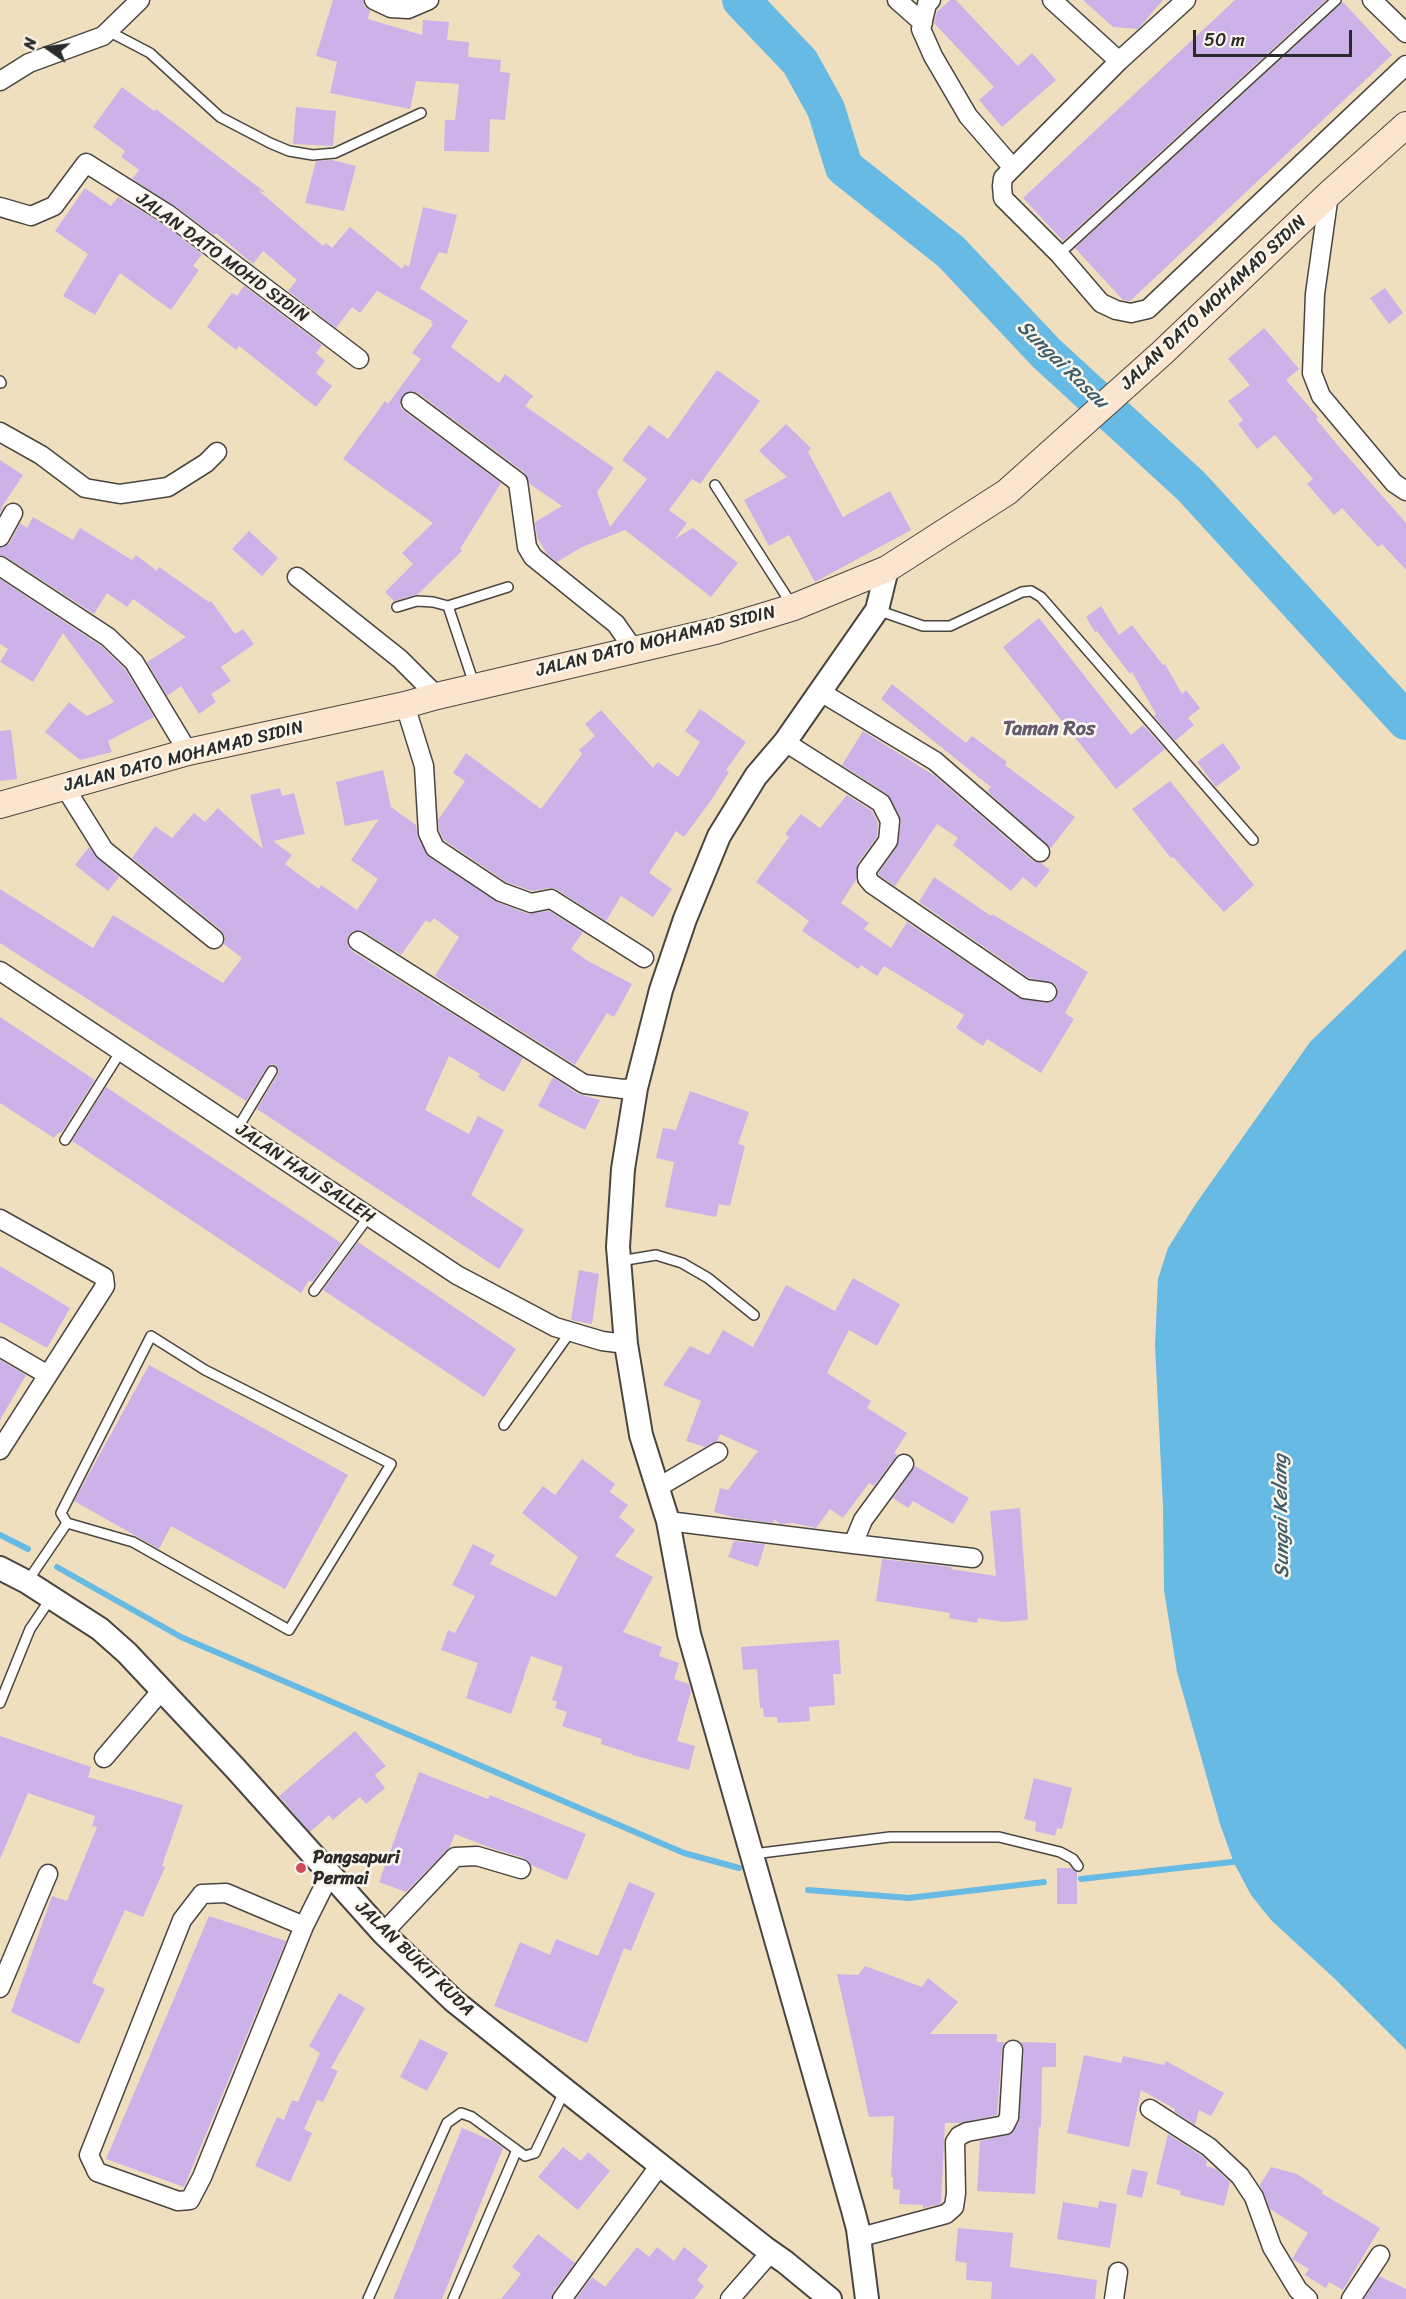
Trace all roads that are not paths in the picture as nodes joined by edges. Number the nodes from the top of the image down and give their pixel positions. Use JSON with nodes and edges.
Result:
{"nodes":[{"id":1,"x":140,"y":0,"type":"edge"},
{"id":2,"x":374,"y":0,"type":"edge"},
{"id":3,"x":429,"y":0,"type":"edge"},
{"id":4,"x":897,"y":0,"type":"edge"},
{"id":5,"x":931,"y":0,"type":"edge"},
{"id":6,"x":1052,"y":0,"type":"edge"},
{"id":7,"x":1186,"y":0,"type":"edge"},
{"id":8,"x":1336,"y":0,"type":"edge"},
{"id":9,"x":1372,"y":0,"type":"edge"},
{"id":10,"x":923,"y":22,"type":"junction"},
{"id":11,"x":108,"y":31,"type":"junction"},
{"id":12,"x":1406,"y":33,"type":"edge"},
{"id":13,"x":1119,"y":61,"type":"junction"},
{"id":14,"x":1406,"y":65,"type":"edge"},
{"id":15,"x":0,"y":81,"type":"edge"},
{"id":16,"x":421,"y":113,"type":"dead end"},
{"id":17,"x":1406,"y":125,"type":"edge"},
{"id":18,"x":1013,"y":168,"type":"junction"},
{"id":19,"x":1329,"y":194,"type":"junction"},
{"id":20,"x":0,"y":207,"type":"edge"},
{"id":21,"x":1059,"y":254,"type":"junction"},
{"id":22,"x":359,"y":359,"type":"dead end"},
{"id":23,"x":411,"y":402,"type":"dead end"},
{"id":24,"x":0,"y":432,"type":"edge"},
{"id":25,"x":217,"y":452,"type":"dead end"},
{"id":26,"x":715,"y":485,"type":"dead end"},
{"id":27,"x":1406,"y":491,"type":"edge"},
{"id":28,"x":13,"y":513,"type":"dead end"},
{"id":29,"x":0,"y":537,"type":"edge"},
{"id":30,"x":0,"y":566,"type":"edge"},
{"id":31,"x":887,"y":569,"type":"junction"},
{"id":32,"x":297,"y":577,"type":"dead end"},
{"id":33,"x":508,"y":587,"type":"dead end"},
{"id":34,"x":448,"y":606,"type":"junction"},
{"id":35,"x":397,"y":607,"type":"dead end"},
{"id":36,"x":794,"y":607,"type":"junction"},
{"id":37,"x":877,"y":610,"type":"junction"},
{"id":38,"x":634,"y":651,"type":"junction"},
{"id":39,"x":475,"y":687,"type":"junction"},
{"id":40,"x":819,"y":691,"type":"junction"},
{"id":41,"x":436,"y":696,"type":"junction"},
{"id":42,"x":405,"y":705,"type":"junction"},
{"id":43,"x":785,"y":742,"type":"junction"},
{"id":44,"x":188,"y":752,"type":"junction"},
{"id":45,"x":64,"y":786,"type":"junction"},
{"id":46,"x":0,"y":805,"type":"edge"},
{"id":47,"x":1253,"y":840,"type":"dead end"},
{"id":48,"x":1040,"y":852,"type":"dead end"},
{"id":49,"x":214,"y":939,"type":"dead end"},
{"id":50,"x":358,"y":940,"type":"dead end"},
{"id":51,"x":644,"y":958,"type":"dead end"},
{"id":52,"x":0,"y":971,"type":"edge"},
{"id":53,"x":1047,"y":992,"type":"dead end"},
{"id":54,"x":121,"y":1052,"type":"junction"},
{"id":55,"x":272,"y":1071,"type":"dead end"},
{"id":56,"x":636,"y":1088,"type":"junction"},
{"id":57,"x":237,"y":1129,"type":"junction"},
{"id":58,"x":65,"y":1140,"type":"dead end"},
{"id":59,"x":369,"y":1216,"type":"junction"},
{"id":60,"x":0,"y":1219,"type":"edge"},
{"id":61,"x":619,"y":1261,"type":"junction"},
{"id":62,"x":314,"y":1292,"type":"dead end"},
{"id":63,"x":754,"y":1315,"type":"dead end"},
{"id":64,"x":571,"y":1331,"type":"junction"},
{"id":65,"x":626,"y":1344,"type":"junction"},
{"id":66,"x":0,"y":1347,"type":"edge"},
{"id":67,"x":48,"y":1375,"type":"junction"},
{"id":68,"x":504,"y":1425,"type":"dead end"},
{"id":69,"x":0,"y":1450,"type":"edge"},
{"id":70,"x":718,"y":1452,"type":"dead end"},
{"id":71,"x":904,"y":1464,"type":"dead end"},
{"id":72,"x":657,"y":1488,"type":"junction"},
{"id":73,"x":668,"y":1521,"type":"junction"},
{"id":74,"x":68,"y":1523,"type":"junction"},
{"id":75,"x":853,"y":1544,"type":"junction"},
{"id":76,"x":973,"y":1558,"type":"dead end"},
{"id":77,"x":0,"y":1568,"type":"edge"},
{"id":78,"x":27,"y":1582,"type":"junction"},
{"id":79,"x":51,"y":1598,"type":"junction"},
{"id":80,"x":162,"y":1690,"type":"junction"},
{"id":81,"x":0,"y":1703,"type":"edge"},
{"id":82,"x":104,"y":1758,"type":"dead end"},
{"id":83,"x":753,"y":1854,"type":"junction"},
{"id":84,"x":1078,"y":1866,"type":"dead end"},
{"id":85,"x":521,"y":1869,"type":"dead end"},
{"id":86,"x":48,"y":1874,"type":"dead end"},
{"id":87,"x":329,"y":1876,"type":"junction"},
{"id":88,"x":304,"y":1926,"type":"junction"},
{"id":89,"x":383,"y":1933,"type":"junction"},
{"id":90,"x":0,"y":1988,"type":"edge"},
{"id":91,"x":1013,"y":2050,"type":"dead end"},
{"id":92,"x":565,"y":2090,"type":"junction"},
{"id":93,"x":1150,"y":2109,"type":"dead end"},
{"id":94,"x":516,"y":2152,"type":"junction"},
{"id":95,"x":660,"y":2165,"type":"junction"},
{"id":96,"x":860,"y":2239,"type":"junction"},
{"id":97,"x":771,"y":2252,"type":"junction"},
{"id":98,"x":1380,"y":2255,"type":"dead end"},
{"id":99,"x":1118,"y":2272,"type":"dead end"},
{"id":100,"x":806,"y":2279,"type":"junction"},
{"id":101,"x":368,"y":2299,"type":"edge"},
{"id":102,"x":453,"y":2299,"type":"edge"},
{"id":103,"x":562,"y":2299,"type":"edge"},
{"id":104,"x":730,"y":2299,"type":"edge"},
{"id":105,"x":830,"y":2299,"type":"edge"},
{"id":106,"x":867,"y":2299,"type":"edge"},
{"id":107,"x":881,"y":2299,"type":"edge"},
{"id":108,"x":1114,"y":2299,"type":"edge"},
{"id":109,"x":1308,"y":2299,"type":"edge"},
{"id":110,"x":1351,"y":2299,"type":"edge"}],
"edges":[{"from":1,"to":11,"type":"street"},
{"from":2,"to":3,"type":"street"},
{"from":4,"to":10,"type":"street"},
{"from":5,"to":10,"type":"street"},
{"from":6,"to":13,"type":"street"},
{"from":7,"to":13,"type":"street"},
{"from":8,"to":21,"type":"lane"},
{"from":9,"to":12,"type":"street"},
{"from":10,"to":18,"type":"street"},
{"from":11,"to":15,"type":"street"},
{"from":11,"to":16,"type":"lane"},
{"from":13,"to":18,"type":"street"},
{"from":14,"to":21,"type":"street"},
{"from":17,"to":19,"type":"main road","name":"JALAN DATO MOHAMAD SIDIN"},
{"from":18,"to":21,"type":"street"},
{"from":19,"to":27,"type":"street"},
{"from":19,"to":31,"type":"main road","name":"JALAN DATO MOHAMAD SIDIN"},
{"from":20,"to":22,"type":"street","name":"JALAN DATO MOHD SIDIN"},
{"from":23,"to":38,"type":"street"},
{"from":24,"to":25,"type":"street"},
{"from":26,"to":36,"type":"lane"},
{"from":28,"to":29,"type":"street"},
{"from":30,"to":44,"type":"street"},
{"from":31,"to":36,"type":"main road","name":"JALAN DATO MOHAMAD SIDIN"},
{"from":31,"to":37,"type":"street"},
{"from":32,"to":41,"type":"street"},
{"from":33,"to":34,"type":"lane"},
{"from":34,"to":35,"type":"lane"},
{"from":34,"to":39,"type":"lane"},
{"from":36,"to":38,"type":"main road","name":"JALAN DATO MOHAMAD SIDIN"},
{"from":37,"to":40,"type":"street"},
{"from":37,"to":47,"type":"lane"},
{"from":38,"to":39,"type":"main road","name":"JALAN DATO MOHAMAD SIDIN"},
{"from":39,"to":41,"type":"main road","name":"JALAN DATO MOHAMAD SIDIN"},
{"from":40,"to":43,"type":"street"},
{"from":40,"to":48,"type":"street"},
{"from":41,"to":42,"type":"main road","name":"JALAN DATO MOHAMAD SIDIN"},
{"from":42,"to":44,"type":"main road","name":"JALAN DATO MOHAMAD SIDIN"},
{"from":42,"to":51,"type":"street"},
{"from":43,"to":53,"type":"street"},
{"from":43,"to":56,"type":"street"},
{"from":44,"to":45,"type":"main road","name":"JALAN DATO MOHAMAD SIDIN"},
{"from":45,"to":46,"type":"main road","name":"JALAN DATO MOHAMAD SIDIN"},
{"from":45,"to":49,"type":"street"},
{"from":50,"to":56,"type":"street"},
{"from":52,"to":54,"type":"street","name":"JALAN HAJI SALLEH"},
{"from":54,"to":57,"type":"street","name":"JALAN HAJI SALLEH"},
{"from":54,"to":58,"type":"lane"},
{"from":55,"to":57,"type":"lane"},
{"from":56,"to":61,"type":"street"},
{"from":57,"to":59,"type":"street","name":"JALAN HAJI SALLEH"},
{"from":59,"to":62,"type":"lane"},
{"from":59,"to":64,"type":"street","name":"JALAN HAJI SALLEH"},
{"from":60,"to":67,"type":"street"},
{"from":61,"to":63,"type":"lane"},
{"from":61,"to":65,"type":"street"},
{"from":64,"to":65,"type":"street","name":"JALAN HAJI SALLEH"},
{"from":64,"to":68,"type":"lane"},
{"from":65,"to":72,"type":"street"},
{"from":66,"to":67,"type":"street"},
{"from":67,"to":69,"type":"street"},
{"from":70,"to":72,"type":"street"},
{"from":71,"to":75,"type":"street"},
{"from":72,"to":73,"type":"street"},
{"from":73,"to":75,"type":"street"},
{"from":73,"to":83,"type":"street"},
{"from":74,"to":74,"type":"lane"},
{"from":74,"to":78,"type":"lane"},
{"from":75,"to":76,"type":"street"},
{"from":77,"to":78,"type":"street","name":"JALAN BUKIT KUDA"},
{"from":78,"to":79,"type":"street","name":"JALAN BUKIT KUDA"},
{"from":79,"to":80,"type":"street","name":"JALAN BUKIT KUDA"},
{"from":79,"to":81,"type":"lane"},
{"from":80,"to":82,"type":"street"},
{"from":80,"to":87,"type":"street","name":"JALAN BUKIT KUDA"},
{"from":83,"to":84,"type":"lane"},
{"from":83,"to":96,"type":"street"},
{"from":85,"to":89,"type":"street"},
{"from":86,"to":90,"type":"street"},
{"from":87,"to":88,"type":"street"},
{"from":87,"to":89,"type":"street","name":"JALAN BUKIT KUDA"},
{"from":88,"to":88,"type":"street"},
{"from":89,"to":92,"type":"street","name":"JALAN BUKIT KUDA"},
{"from":91,"to":96,"type":"street"},
{"from":92,"to":94,"type":"lane"},
{"from":92,"to":95,"type":"street","name":"JALAN BUKIT KUDA"},
{"from":93,"to":109,"type":"street"},
{"from":94,"to":101,"type":"lane"},
{"from":94,"to":102,"type":"lane"},
{"from":95,"to":97,"type":"street","name":"JALAN BUKIT KUDA"},
{"from":95,"to":103,"type":"street"},
{"from":96,"to":100,"type":"street"},
{"from":96,"to":106,"type":"street"},
{"from":96,"to":107,"type":"street"},
{"from":97,"to":100,"type":"street","name":"JALAN BUKIT KUDA"},
{"from":97,"to":104,"type":"street"},
{"from":98,"to":110,"type":"street"},
{"from":99,"to":108,"type":"street"},
{"from":100,"to":105,"type":"street","name":"JALAN BUKIT KUDA"}]}
